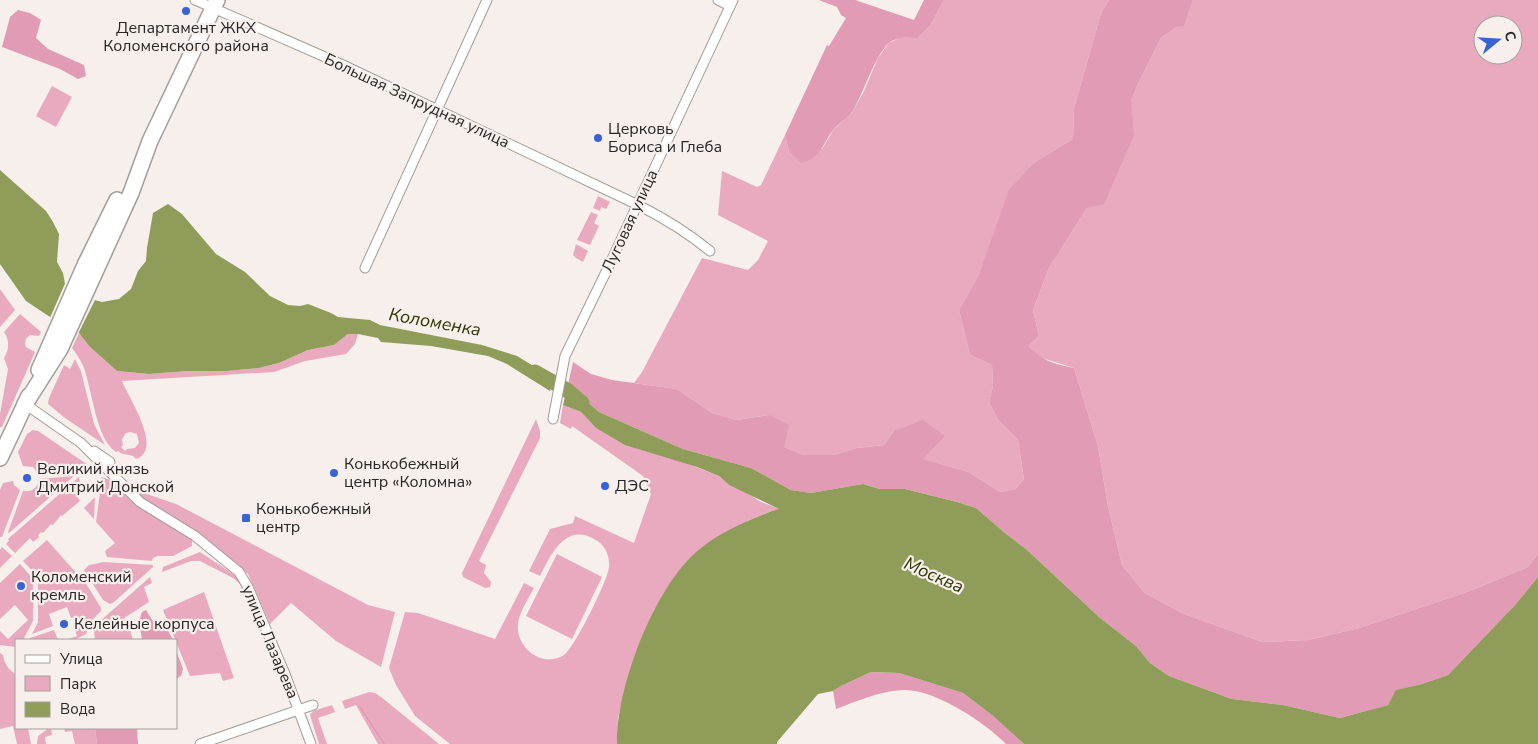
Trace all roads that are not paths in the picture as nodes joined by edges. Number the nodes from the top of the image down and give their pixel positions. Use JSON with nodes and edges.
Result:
{"nodes":[{"id":1,"x":195,"y":0,"type":"edge"},
{"id":2,"x":487,"y":0,"type":"edge"},
{"id":3,"x":718,"y":0,"type":"edge"},
{"id":4,"x":731,"y":3,"type":"edge"},
{"id":5,"x":215,"y":4,"type":"edge"},
{"id":6,"x":437,"y":111,"type":"junction"},
{"id":7,"x":638,"y":205,"type":"junction"},
{"id":8,"x":710,"y":251,"type":"dead end"},
{"id":9,"x":365,"y":268,"type":"dead end"},
{"id":10,"x":25,"y":404,"type":"junction"},
{"id":11,"x":552,"y":419,"type":"dead end"},
{"id":12,"x":81,"y":443,"type":"junction"},
{"id":13,"x":0,"y":458,"type":"edge"},
{"id":14,"x":110,"y":462,"type":"dead end"},
{"id":15,"x":313,"y":705,"type":"dead end"},
{"id":16,"x":298,"y":710,"type":"junction"},
{"id":17,"x":200,"y":744,"type":"edge"},
{"id":18,"x":312,"y":744,"type":"edge"}],
"edges":[{"from":1,"to":5,"type":"street","name":"Большая Запрудная улица"},
{"from":2,"to":6,"type":"street"},
{"from":3,"to":4,"type":"street"},
{"from":4,"to":7,"type":"street","name":"Луговая улица"},
{"from":5,"to":6,"type":"street","name":"Большая Запрудная улица"},
{"from":5,"to":10,"type":"main road"},
{"from":6,"to":7,"type":"street","name":"Большая Запрудная улица"},
{"from":6,"to":9,"type":"street"},
{"from":7,"to":8,"type":"street","name":"Большая Запрудная улица"},
{"from":7,"to":11,"type":"street","name":"Луговая улица"},
{"from":10,"to":12,"type":"street","name":"улица Лазарева"},
{"from":10,"to":13,"type":"main road"},
{"from":12,"to":14,"type":"street"},
{"from":12,"to":16,"type":"street","name":"улица Лазарева"},
{"from":15,"to":16,"type":"street"},
{"from":16,"to":17,"type":"street"},
{"from":16,"to":18,"type":"street","name":"улица Лазарева"}]}
